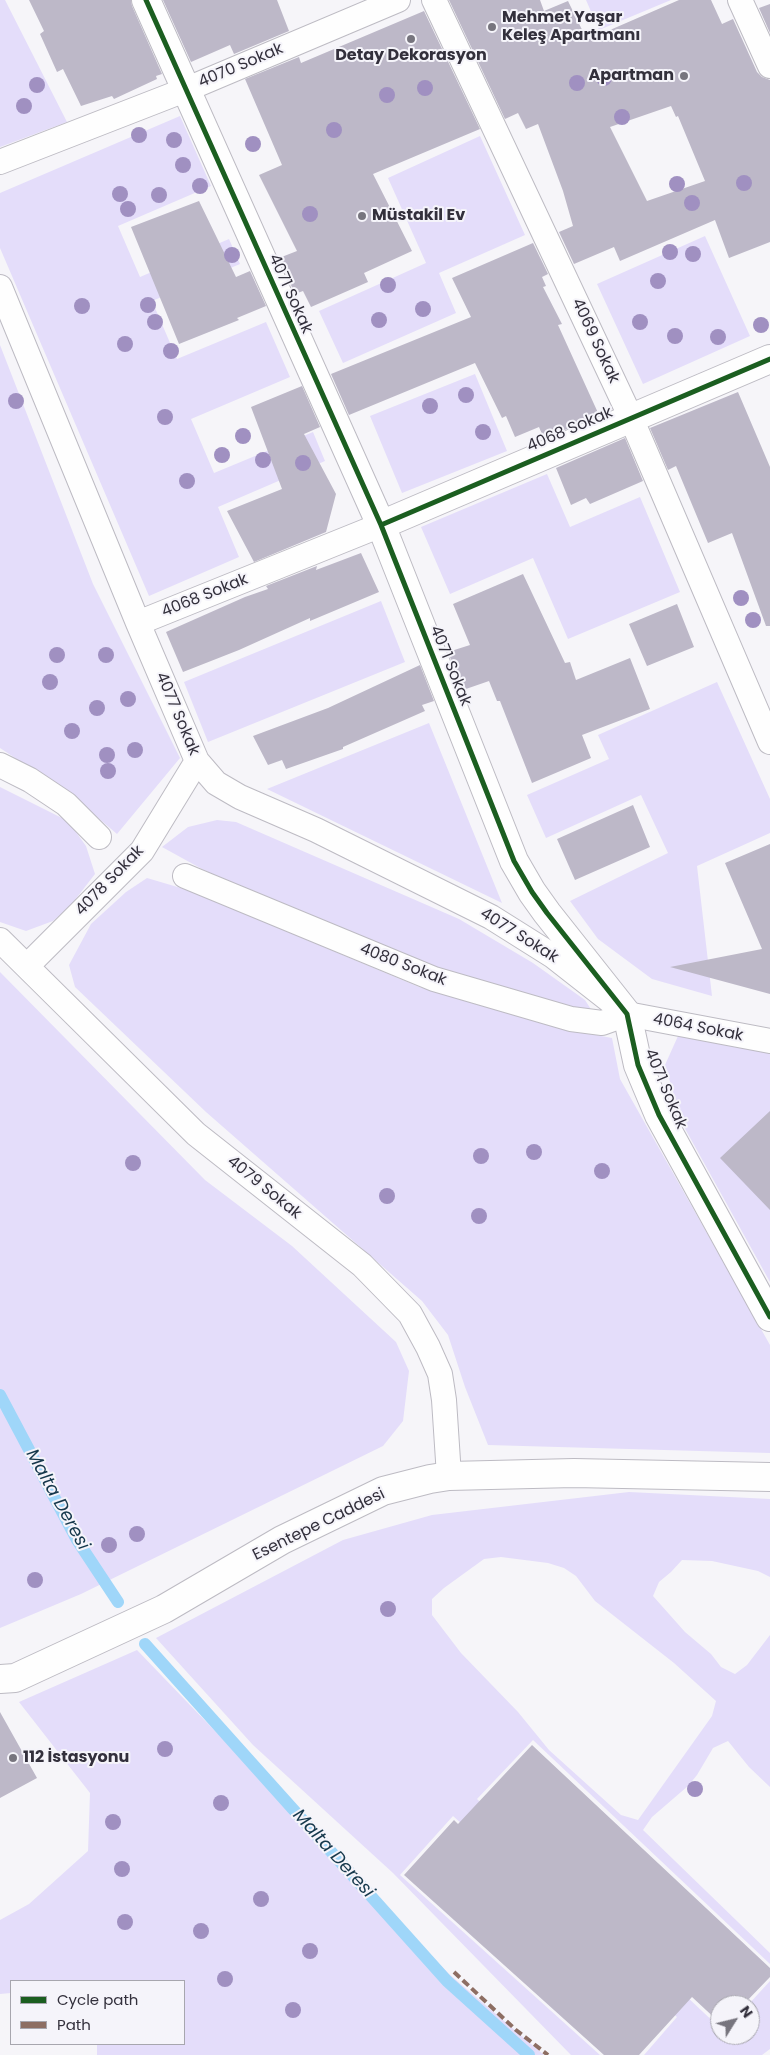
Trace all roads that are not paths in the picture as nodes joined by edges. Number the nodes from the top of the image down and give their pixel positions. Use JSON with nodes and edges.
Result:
{"nodes":[{"id":1,"x":146,"y":0,"type":"edge"},
{"id":2,"x":398,"y":0,"type":"edge"},
{"id":3,"x":434,"y":0,"type":"edge"},
{"id":4,"x":740,"y":0,"type":"edge"},
{"id":5,"x":770,"y":66,"type":"edge"},
{"id":6,"x":185,"y":90,"type":"junction"},
{"id":7,"x":0,"y":162,"type":"edge"},
{"id":8,"x":0,"y":287,"type":"edge"},
{"id":9,"x":770,"y":358,"type":"edge"},
{"id":10,"x":631,"y":418,"type":"junction"},
{"id":11,"x":381,"y":525,"type":"junction"},
{"id":12,"x":138,"y":623,"type":"junction"},
{"id":13,"x":770,"y":742,"type":"edge"},
{"id":14,"x":197,"y":760,"type":"junction"},
{"id":15,"x":0,"y":765,"type":"edge"},
{"id":16,"x":99,"y":837,"type":"dead end"},
{"id":17,"x":186,"y":876,"type":"dead end"},
{"id":18,"x":0,"y":940,"type":"edge"},
{"id":19,"x":27,"y":966,"type":"junction"},
{"id":20,"x":626,"y":1014,"type":"junction"},
{"id":21,"x":770,"y":1042,"type":"edge"},
{"id":22,"x":770,"y":1317,"type":"edge"},
{"id":23,"x":449,"y":1476,"type":"junction"},
{"id":24,"x":770,"y":1477,"type":"edge"},
{"id":25,"x":5,"y":1681,"type":"edge"}],
"edges":[{"from":1,"to":6,"type":"street","name":"4071 Sokak"},
{"from":2,"to":6,"type":"lane","name":"4070 Sokak"},
{"from":3,"to":10,"type":"lane","name":"4069 Sokak"},
{"from":4,"to":5,"type":"lane"},
{"from":6,"to":7,"type":"lane","name":"4070 Sokak"},
{"from":6,"to":11,"type":"street","name":"4071 Sokak"},
{"from":8,"to":12,"type":"lane","name":"4077 Sokak"},
{"from":9,"to":10,"type":"street","name":"4068 Sokak"},
{"from":10,"to":11,"type":"street","name":"4068 Sokak"},
{"from":10,"to":13,"type":"lane","name":"4069 Sokak"},
{"from":11,"to":12,"type":"lane","name":"4068 Sokak"},
{"from":11,"to":20,"type":"street","name":"4071 Sokak"},
{"from":12,"to":14,"type":"lane","name":"4077 Sokak"},
{"from":14,"to":19,"type":"lane","name":"4078 Sokak"},
{"from":14,"to":20,"type":"lane","name":"4077 Sokak"},
{"from":15,"to":16,"type":"lane"},
{"from":17,"to":20,"type":"lane","name":"4080 Sokak"},
{"from":18,"to":19,"type":"lane","name":"4079 Sokak"},
{"from":19,"to":23,"type":"lane","name":"4079 Sokak"},
{"from":20,"to":21,"type":"lane","name":"4064 Sokak"},
{"from":20,"to":22,"type":"street","name":"4071 Sokak"},
{"from":23,"to":24,"type":"street","name":"Esentepe Caddesi"},
{"from":23,"to":25,"type":"street","name":"Esentepe Caddesi"}]}
